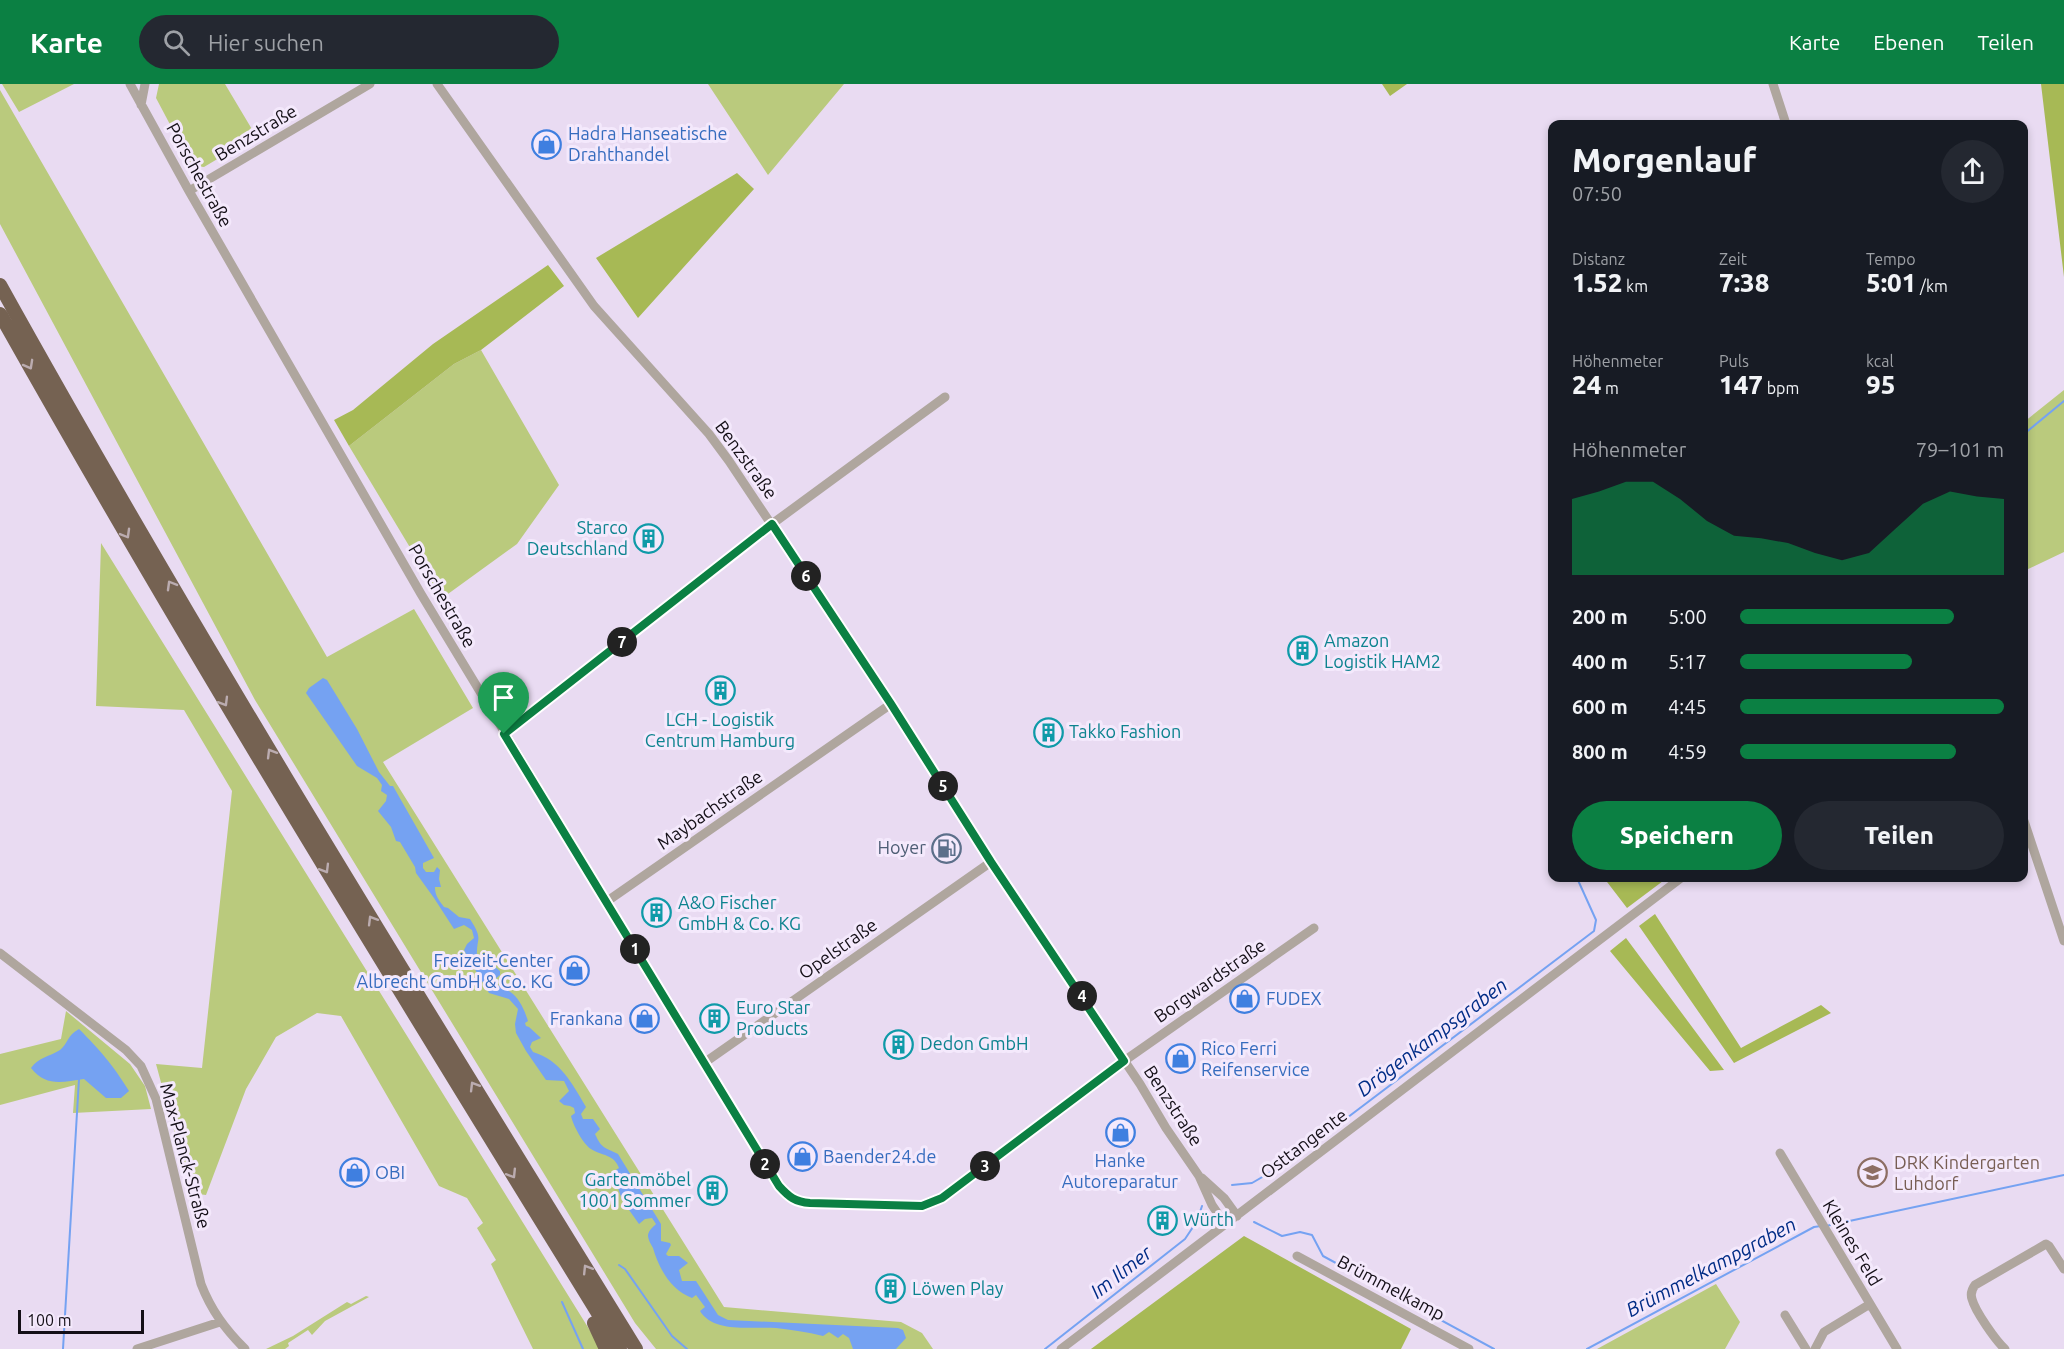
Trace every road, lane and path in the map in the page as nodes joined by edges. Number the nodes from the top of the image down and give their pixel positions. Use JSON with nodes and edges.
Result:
{"nodes":[{"id":1,"x":130,"y":84,"type":"edge"},
{"id":2,"x":145,"y":84,"type":"edge"},
{"id":3,"x":370,"y":84,"type":"edge"},
{"id":4,"x":437,"y":84,"type":"edge"},
{"id":5,"x":1773,"y":84,"type":"edge"},
{"id":6,"x":141,"y":105,"type":"junction"},
{"id":7,"x":1785,"y":120,"type":"edge"},
{"id":8,"x":189,"y":192,"type":"junction"},
{"id":9,"x":0,"y":285,"type":"edge"},
{"id":10,"x":0,"y":314,"type":"edge"},
{"id":11,"x":945,"y":397,"type":"dead end"},
{"id":12,"x":772,"y":524,"type":"junction"},
{"id":13,"x":891,"y":704,"type":"junction"},
{"id":14,"x":504,"y":734,"type":"junction"},
{"id":15,"x":2028,"y":834,"type":"edge"},
{"id":16,"x":991,"y":862,"type":"junction"},
{"id":17,"x":1676,"y":882,"type":"edge"},
{"id":18,"x":606,"y":902,"type":"junction"},
{"id":19,"x":1314,"y":928,"type":"dead end"},
{"id":20,"x":2064,"y":941,"type":"edge"},
{"id":21,"x":0,"y":953,"type":"edge"},
{"id":22,"x":1124,"y":1061,"type":"junction"},
{"id":23,"x":704,"y":1063,"type":"junction"},
{"id":24,"x":1780,"y":1153,"type":"dead end"},
{"id":25,"x":1199,"y":1176,"type":"junction"},
{"id":26,"x":1237,"y":1216,"type":"junction"},
{"id":27,"x":1225,"y":1224,"type":"junction"},
{"id":28,"x":559,"y":1251,"type":"junction"},
{"id":29,"x":1297,"y":1256,"type":"dead end"},
{"id":30,"x":2064,"y":1269,"type":"edge"},
{"id":31,"x":1870,"y":1304,"type":"junction"},
{"id":32,"x":1785,"y":1315,"type":"dead end"},
{"id":33,"x":617,"y":1319,"type":"junction"},
{"id":34,"x":220,"y":1322,"type":"junction"},
{"id":35,"x":137,"y":1349,"type":"edge"},
{"id":36,"x":245,"y":1349,"type":"edge"},
{"id":37,"x":606,"y":1349,"type":"edge"},
{"id":38,"x":620,"y":1349,"type":"edge"},
{"id":39,"x":636,"y":1349,"type":"edge"},
{"id":40,"x":645,"y":1349,"type":"edge"},
{"id":41,"x":1061,"y":1349,"type":"edge"},
{"id":42,"x":1469,"y":1349,"type":"edge"},
{"id":43,"x":1806,"y":1349,"type":"edge"},
{"id":44,"x":1815,"y":1349,"type":"edge"},
{"id":45,"x":1897,"y":1349,"type":"edge"},
{"id":46,"x":2005,"y":1349,"type":"edge"}],
"edges":[{"from":1,"to":6,"type":"street","name":"Porschestraße"},
{"from":2,"to":6,"type":"street"},
{"from":3,"to":8,"type":"street","name":"Benzstraße"},
{"from":4,"to":12,"type":"street","name":"Benzstraße"},
{"from":5,"to":7,"type":"street"},
{"from":6,"to":8,"type":"street","name":"Porschestraße"},
{"from":8,"to":14,"type":"street","name":"Porschestraße"},
{"from":33,"to":9,"type":"highway","one_way":true},
{"from":10,"to":28,"type":"highway","one_way":true},
{"from":11,"to":12,"type":"street"},
{"from":12,"to":13,"type":"street","name":"Benzstraße"},
{"from":12,"to":14,"type":"street"},
{"from":13,"to":16,"type":"street","name":"Benzstraße"},
{"from":13,"to":18,"type":"street","name":"Maybachstraße"},
{"from":14,"to":18,"type":"street","name":"Porschestraße"},
{"from":15,"to":20,"type":"street"},
{"from":16,"to":22,"type":"street","name":"Benzstraße"},
{"from":16,"to":23,"type":"street","name":"Opelstraße"},
{"from":17,"to":26,"type":"street","name":"Osttangente"},
{"from":18,"to":23,"type":"street","name":"Porschestraße"},
{"from":19,"to":22,"type":"street","name":"Borgwardstraße"},
{"from":21,"to":34,"type":"street","name":"Max-Planck-Straße"},
{"from":22,"to":23,"type":"street","name":"Porschestraße"},
{"from":22,"to":25,"type":"street","name":"Benzstraße"},
{"from":24,"to":31,"type":"street","name":"Kleines Feld"},
{"from":25,"to":26,"type":"street","name":"Benzstraße"},
{"from":25,"to":27,"type":"street","name":"Benzstraße"},
{"from":26,"to":27,"type":"street","name":"Osttangente"},
{"from":27,"to":41,"type":"street","name":"Osttangente"},
{"from":28,"to":37,"type":"highway"},
{"from":28,"to":38,"type":"highway"},
{"from":29,"to":42,"type":"street","name":"Brümmelkamp"},
{"from":30,"to":46,"type":"street"},
{"from":31,"to":44,"type":"street"},
{"from":31,"to":45,"type":"street","name":"Kleines Feld"},
{"from":32,"to":43,"type":"street"},
{"from":33,"to":39,"type":"highway"},
{"from":33,"to":40,"type":"highway"},
{"from":34,"to":35,"type":"street"},
{"from":34,"to":36,"type":"street","name":"Max-Planck-Straße"}]}
